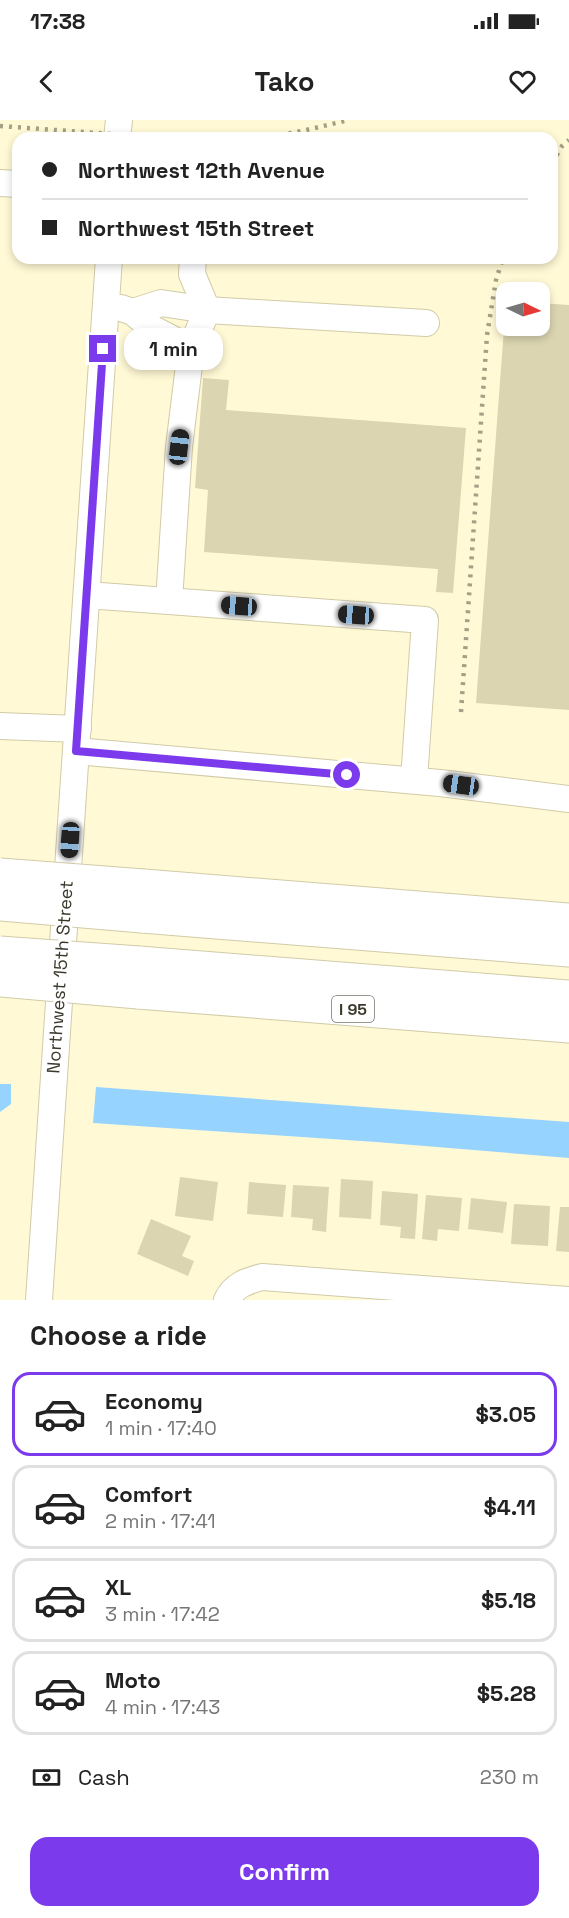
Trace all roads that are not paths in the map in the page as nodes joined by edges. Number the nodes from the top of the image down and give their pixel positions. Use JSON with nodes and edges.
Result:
{"nodes":[{"id":1,"x":109,"y":264,"type":"edge"},
{"id":2,"x":193,"y":264,"type":"edge"},
{"id":3,"x":106,"y":303,"type":"junction"},
{"id":4,"x":207,"y":310,"type":"junction"},
{"id":5,"x":133,"y":312,"type":"junction"},
{"id":6,"x":426,"y":323,"type":"dead end"},
{"id":7,"x":191,"y":349,"type":"junction"},
{"id":8,"x":87,"y":595,"type":"junction"},
{"id":9,"x":169,"y":601,"type":"junction"},
{"id":10,"x":0,"y":726,"type":"edge"},
{"id":11,"x":77,"y":740,"type":"junction"},
{"id":12,"x":414,"y":780,"type":"junction"},
{"id":13,"x":569,"y":799,"type":"edge"},
{"id":14,"x":0,"y":875,"type":"edge"},
{"id":15,"x":143,"y":901,"type":"junction"},
{"id":16,"x":0,"y":904,"type":"edge"},
{"id":17,"x":569,"y":920,"type":"edge"},
{"id":18,"x":569,"y":950,"type":"edge"},
{"id":19,"x":0,"y":953,"type":"edge"},
{"id":20,"x":138,"y":977,"type":"junction"},
{"id":21,"x":0,"y":980,"type":"edge"},
{"id":22,"x":569,"y":997,"type":"edge"},
{"id":23,"x":569,"y":1026,"type":"edge"},
{"id":24,"x":39,"y":1300,"type":"edge"},
{"id":25,"x":227,"y":1300,"type":"edge"},
{"id":26,"x":569,"y":1300,"type":"edge"}],
"edges":[{"from":1,"to":3,"type":"street","name":"Northwest 15th Street"},
{"from":2,"to":4,"type":"street"},
{"from":3,"to":5,"type":"street"},
{"from":3,"to":8,"type":"street","name":"Northwest 15th Street"},
{"from":4,"to":5,"type":"street"},
{"from":4,"to":6,"type":"street"},
{"from":4,"to":7,"type":"street"},
{"from":5,"to":7,"type":"street"},
{"from":7,"to":9,"type":"street"},
{"from":8,"to":9,"type":"street"},
{"from":8,"to":11,"type":"street","name":"Northwest 15th Street"},
{"from":9,"to":12,"type":"street"},
{"from":10,"to":11,"type":"street"},
{"from":11,"to":12,"type":"street"},
{"from":11,"to":24,"type":"street","name":"Northwest 15th Street"},
{"from":12,"to":13,"type":"street"},
{"from":14,"to":15,"type":"highway","bridge":true},
{"from":15,"to":16,"type":"highway","bridge":true},
{"from":15,"to":17,"type":"highway"},
{"from":15,"to":18,"type":"highway"},
{"from":19,"to":20,"type":"highway","bridge":true},
{"from":20,"to":21,"type":"highway","number":"I 95","bridge":true},
{"from":20,"to":22,"type":"highway"},
{"from":20,"to":23,"type":"highway","number":"I 95"},
{"from":25,"to":26,"type":"street"}]}
